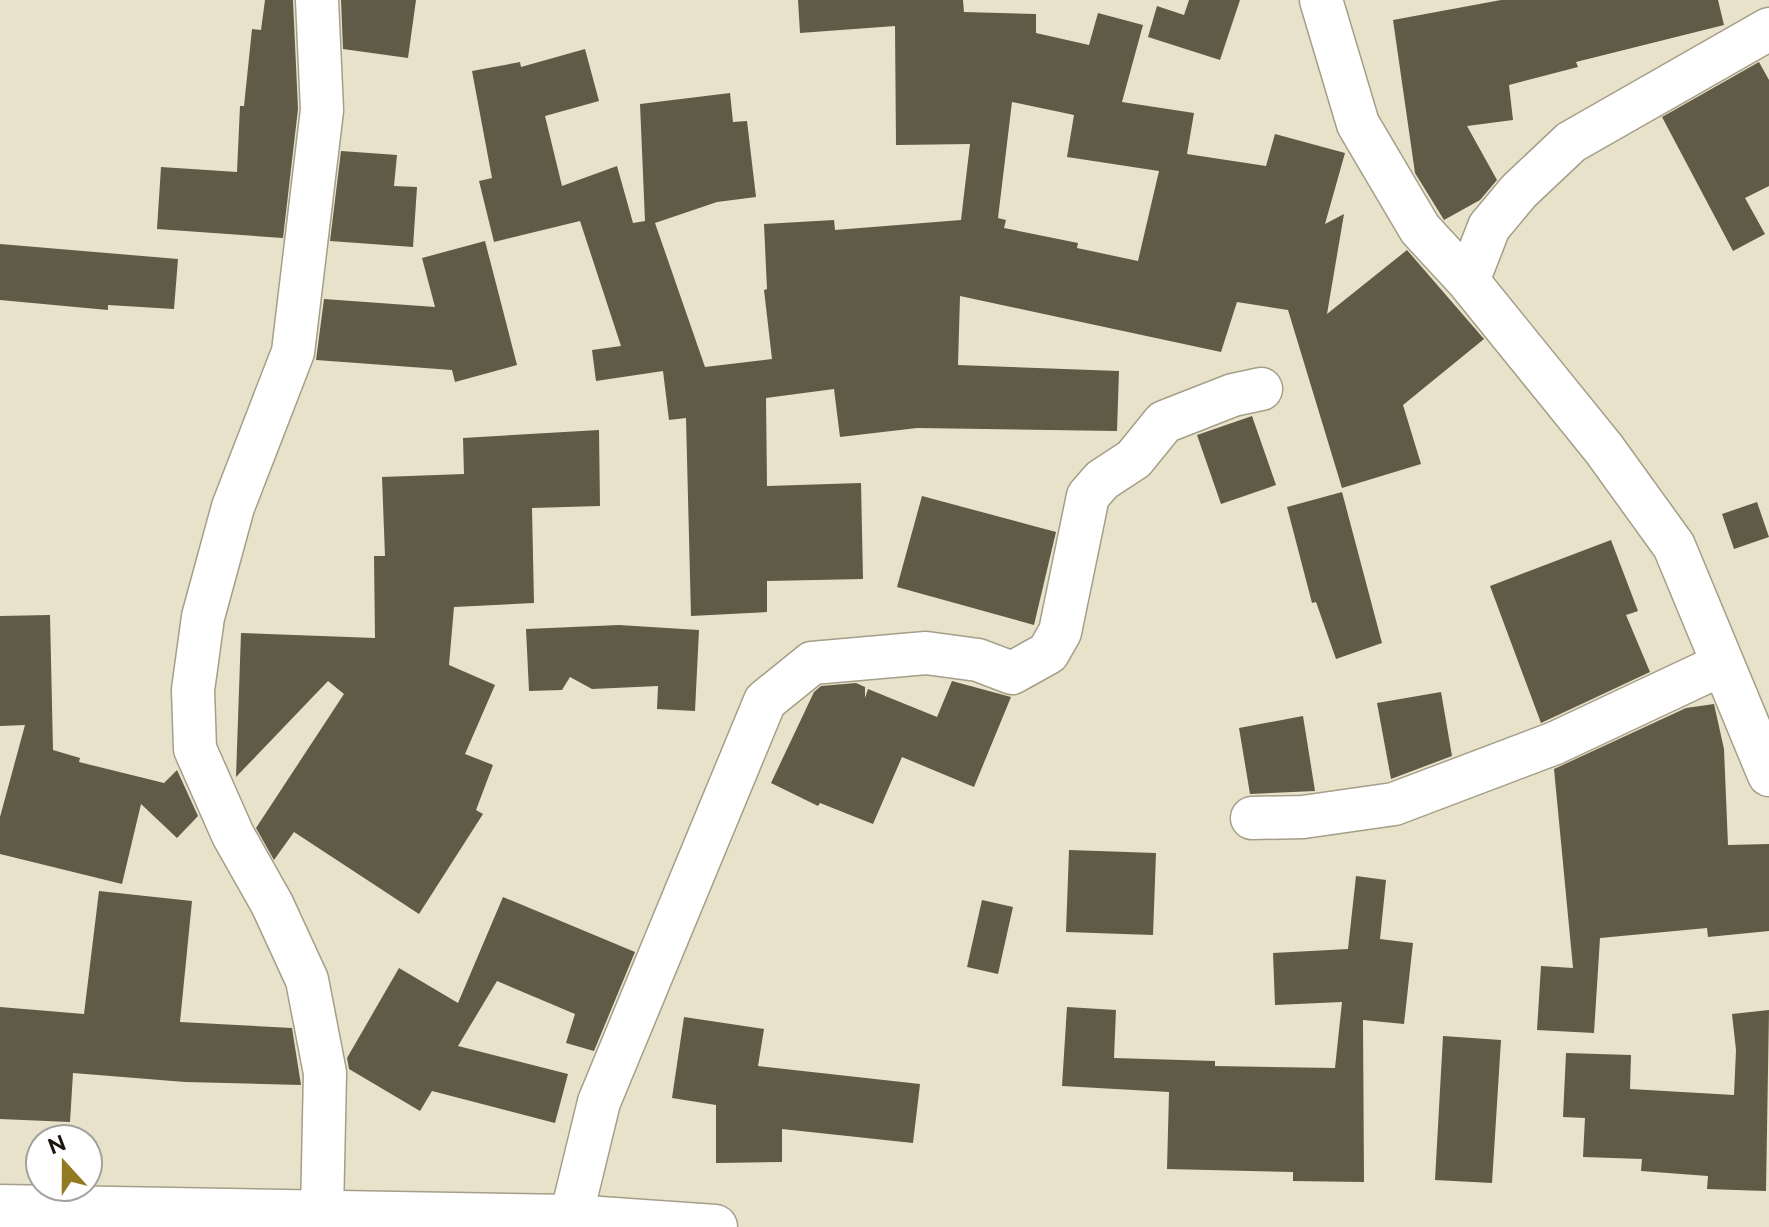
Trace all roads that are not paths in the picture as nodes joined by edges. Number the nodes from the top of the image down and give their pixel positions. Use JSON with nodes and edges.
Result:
{"nodes":[{"id":1,"x":317,"y":0,"type":"edge"},
{"id":2,"x":1321,"y":0,"type":"edge"},
{"id":3,"x":1769,"y":29,"type":"edge"},
{"id":4,"x":1468,"y":281,"type":"junction"},
{"id":5,"x":1261,"y":389,"type":"dead end"},
{"id":6,"x":1723,"y":664,"type":"junction"},
{"id":7,"x":1769,"y":775,"type":"edge"},
{"id":8,"x":1252,"y":818,"type":"dead end"},
{"id":9,"x":0,"y":1207,"type":"edge"},
{"id":10,"x":322,"y":1213,"type":"junction"},
{"id":11,"x":571,"y":1217,"type":"junction"},
{"id":12,"x":715,"y":1227,"type":"edge"}],
"edges":[{"from":1,"to":10,"type":"street"},
{"from":2,"to":4,"type":"street"},
{"from":3,"to":4,"type":"street"},
{"from":4,"to":6,"type":"street"},
{"from":5,"to":11,"type":"street"},
{"from":6,"to":7,"type":"street"},
{"from":6,"to":8,"type":"street"},
{"from":9,"to":10,"type":"main road"},
{"from":10,"to":11,"type":"main road"},
{"from":11,"to":12,"type":"main road"}]}
